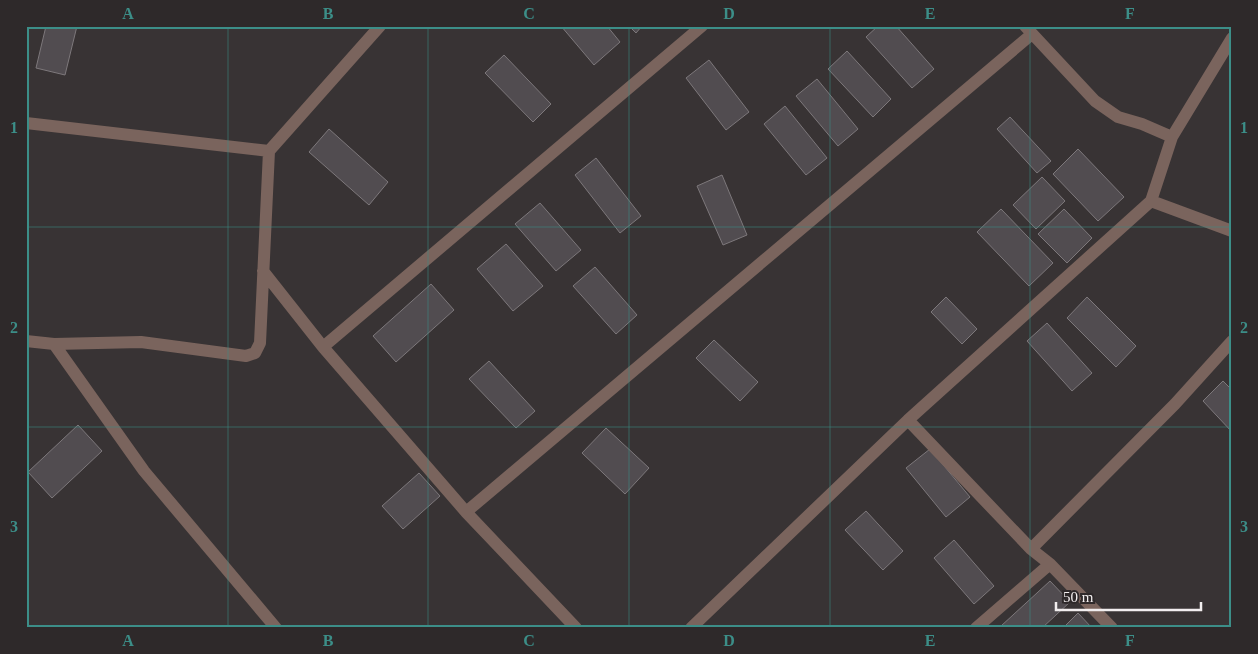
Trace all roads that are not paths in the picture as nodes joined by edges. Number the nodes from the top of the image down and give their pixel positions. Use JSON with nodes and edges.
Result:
{"nodes":[{"id":1,"x":380,"y":26,"type":"edge"},
{"id":2,"x":702,"y":26,"type":"edge"},
{"id":3,"x":1029,"y":30,"type":"edge"},
{"id":4,"x":1232,"y":38,"type":"edge"},
{"id":5,"x":26,"y":123,"type":"edge"},
{"id":6,"x":1172,"y":137,"type":"junction"},
{"id":7,"x":270,"y":151,"type":"junction"},
{"id":8,"x":1151,"y":201,"type":"junction"},
{"id":9,"x":1232,"y":231,"type":"edge"},
{"id":10,"x":263,"y":271,"type":"junction"},
{"id":11,"x":26,"y":341,"type":"edge"},
{"id":12,"x":1232,"y":341,"type":"edge"},
{"id":13,"x":54,"y":344,"type":"junction"},
{"id":14,"x":323,"y":347,"type":"junction"},
{"id":15,"x":908,"y":420,"type":"junction"},
{"id":16,"x":466,"y":512,"type":"junction"},
{"id":17,"x":1031,"y":549,"type":"junction"},
{"id":18,"x":1050,"y":564,"type":"junction"},
{"id":19,"x":276,"y":628,"type":"edge"},
{"id":20,"x":576,"y":628,"type":"edge"},
{"id":21,"x":691,"y":628,"type":"edge"},
{"id":22,"x":976,"y":628,"type":"edge"},
{"id":23,"x":1112,"y":628,"type":"edge"}],
"edges":[{"from":1,"to":7,"type":"street"},
{"from":2,"to":14,"type":"street"},
{"from":3,"to":6,"type":"street"},
{"from":3,"to":16,"type":"street"},
{"from":4,"to":6,"type":"street"},
{"from":5,"to":7,"type":"street"},
{"from":6,"to":8,"type":"street"},
{"from":7,"to":10,"type":"street"},
{"from":8,"to":9,"type":"street"},
{"from":8,"to":15,"type":"street"},
{"from":10,"to":13,"type":"street"},
{"from":10,"to":14,"type":"street"},
{"from":11,"to":13,"type":"street"},
{"from":12,"to":17,"type":"street"},
{"from":13,"to":19,"type":"street"},
{"from":14,"to":16,"type":"street"},
{"from":15,"to":17,"type":"street"},
{"from":15,"to":21,"type":"street"},
{"from":16,"to":20,"type":"street"},
{"from":17,"to":18,"type":"street"},
{"from":18,"to":22,"type":"street"},
{"from":18,"to":23,"type":"street"}]}
